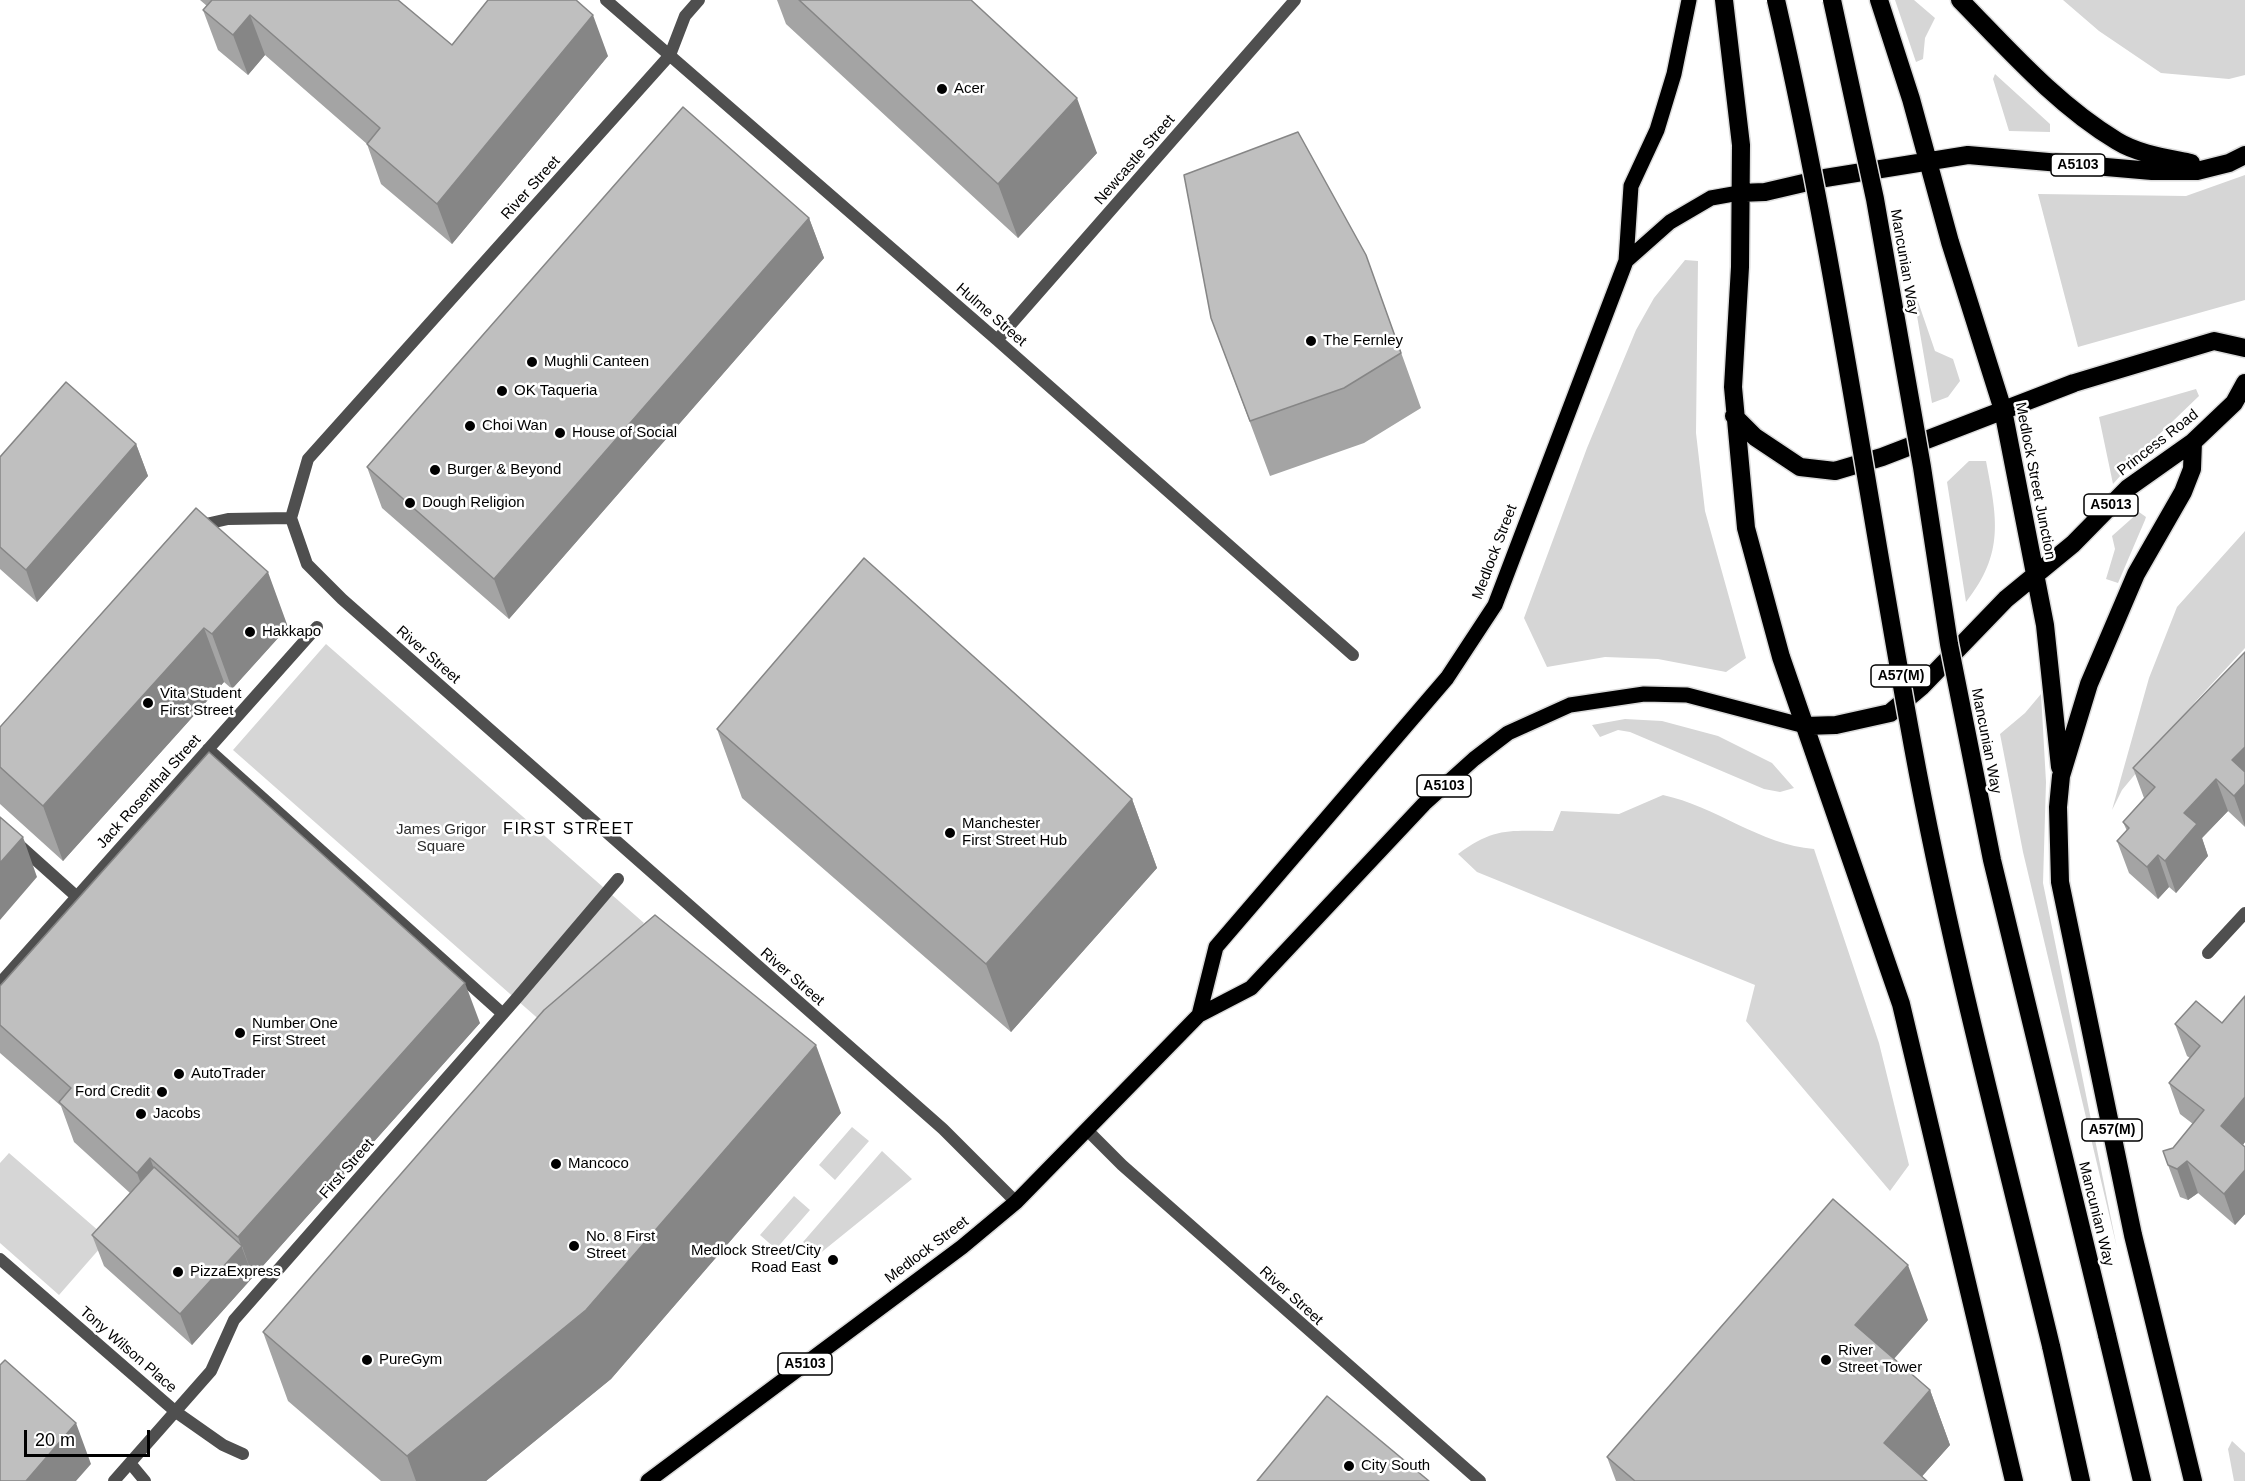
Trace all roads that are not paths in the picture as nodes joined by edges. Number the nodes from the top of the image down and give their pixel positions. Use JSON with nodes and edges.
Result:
{"nodes":[{"id":1,"x":606,"y":0,"type":"edge"},
{"id":2,"x":699,"y":0,"type":"edge"},
{"id":3,"x":1295,"y":0,"type":"edge"},
{"id":4,"x":1689,"y":0,"type":"edge"},
{"id":5,"x":1724,"y":0,"type":"edge"},
{"id":6,"x":1776,"y":0,"type":"edge"},
{"id":7,"x":1832,"y":0,"type":"edge"},
{"id":8,"x":1879,"y":0,"type":"edge"},
{"id":9,"x":1960,"y":0,"type":"edge"},
{"id":10,"x":670,"y":55,"type":"junction"},
{"id":11,"x":2237,"y":159,"type":"edge"},
{"id":12,"x":1928,"y":163,"type":"junction"},
{"id":13,"x":1740,"y":193,"type":"junction"},
{"id":14,"x":1626,"y":261,"type":"junction"},
{"id":15,"x":997,"y":340,"type":"junction"},
{"id":16,"x":2245,"y":348,"type":"edge"},
{"id":17,"x":2245,"y":383,"type":"edge"},
{"id":18,"x":2003,"y":410,"type":"junction"},
{"id":19,"x":1734,"y":416,"type":"junction"},
{"id":20,"x":2193,"y":442,"type":"junction"},
{"id":21,"x":291,"y":518,"type":"junction"},
{"id":22,"x":183,"y":535,"type":"edge"},
{"id":23,"x":2035,"y":575,"type":"junction"},
{"id":24,"x":317,"y":627,"type":"dead end"},
{"id":25,"x":1353,"y":655,"type":"dead end"},
{"id":26,"x":1754,"y":711,"type":"joint"},
{"id":27,"x":1805,"y":726,"type":"junction"},
{"id":28,"x":208,"y":749,"type":"junction"},
{"id":29,"x":2061,"y":776,"type":"junction"},
{"id":30,"x":10,"y":837,"type":"edge"},
{"id":31,"x":616,"y":881,"type":"dead end"},
{"id":32,"x":76,"y":896,"type":"junction"},
{"id":33,"x":2245,"y":913,"type":"edge"},
{"id":34,"x":2208,"y":953,"type":"dead end"},
{"id":35,"x":0,"y":983,"type":"edge"},
{"id":36,"x":503,"y":1014,"type":"junction"},
{"id":37,"x":1199,"y":1015,"type":"junction"},
{"id":38,"x":1087,"y":1130,"type":"junction"},
{"id":39,"x":1016,"y":1202,"type":"junction"},
{"id":40,"x":0,"y":1259,"type":"edge"},
{"id":41,"x":176,"y":1412,"type":"junction"},
{"id":42,"x":243,"y":1454,"type":"dead end"},
{"id":43,"x":130,"y":1463,"type":"junction"},
{"id":44,"x":114,"y":1481,"type":"edge"},
{"id":45,"x":145,"y":1481,"type":"edge"},
{"id":46,"x":648,"y":1481,"type":"edge"},
{"id":47,"x":1479,"y":1481,"type":"edge"},
{"id":48,"x":2014,"y":1481,"type":"edge"},
{"id":49,"x":2081,"y":1481,"type":"edge"},
{"id":50,"x":2142,"y":1481,"type":"edge"},
{"id":51,"x":2193,"y":1481,"type":"edge"}],
"edges":[{"from":1,"to":10,"type":"street","name":"Hulme Street"},
{"from":2,"to":10,"type":"street"},
{"from":3,"to":15,"type":"street","name":"Newcastle Street"},
{"from":4,"to":14,"type":"main road"},
{"from":5,"to":13,"type":"highway"},
{"from":6,"to":49,"type":"highway","number":"A57(M)","bridge":true},
{"from":7,"to":50,"type":"highway","name":"Mancunian Way","number":"A57(M)","bridge":true},
{"from":8,"to":12,"type":"highway"},
{"from":9,"to":11,"type":"highway"},
{"from":10,"to":15,"type":"street","name":"Hulme Street"},
{"from":10,"to":21,"type":"street","name":"River Street"},
{"from":11,"to":12,"type":"highway","number":"A5103"},
{"from":12,"to":13,"type":"highway","number":"A5103"},
{"from":12,"to":18,"type":"highway","name":"Medlock Street Junction"},
{"from":13,"to":14,"type":"main road","name":"Medlock Street","number":"A5103"},
{"from":13,"to":19,"type":"highway"},
{"from":14,"to":37,"type":"main road","name":"Medlock Street","number":"A5103"},
{"from":15,"to":25,"type":"street","name":"Hulme Street"},
{"from":16,"to":18,"type":"highway"},
{"from":17,"to":20,"type":"highway","name":"Princess Road"},
{"from":18,"to":19,"type":"highway"},
{"from":18,"to":23,"type":"highway","name":"Medlock Street Junction"},
{"from":19,"to":27,"type":"highway"},
{"from":20,"to":23,"type":"highway","name":"Princess Road","number":"A5013"},
{"from":20,"to":29,"type":"highway","number":"A57(M)"},
{"from":21,"to":22,"type":"street"},
{"from":21,"to":39,"type":"street","name":"River Street"},
{"from":23,"to":27,"type":"highway","name":"Medlock Street Junction","number":"A5013"},
{"from":23,"to":29,"type":"highway","number":"A57(M)"},
{"from":24,"to":28,"type":"street","name":"Jack Rosenthal Street"},
{"from":26,"to":27,"type":"main road","name":"Medlock Street","number":"A5013"},
{"from":26,"to":37,"type":"main road","name":"Medlock Street","number":"A5103"},
{"from":27,"to":48,"type":"highway"},
{"from":28,"to":32,"type":"street","name":"Jack Rosenthal Street"},
{"from":28,"to":36,"type":"street"},
{"from":29,"to":51,"type":"highway","number":"A57(M)"},
{"from":30,"to":32,"type":"street"},
{"from":31,"to":36,"type":"street","name":"First Street"},
{"from":32,"to":35,"type":"street","name":"Jack Rosenthal Street"},
{"from":33,"to":34,"type":"street"},
{"from":36,"to":41,"type":"street","name":"First Street"},
{"from":37,"to":38,"type":"main road","name":"Medlock Street","number":"A5103"},
{"from":38,"to":39,"type":"main road","name":"Medlock Street","number":"A5103"},
{"from":38,"to":47,"type":"street","name":"River Street"},
{"from":39,"to":46,"type":"main road","name":"Medlock Street","number":"A5103"},
{"from":40,"to":41,"type":"street","name":"Tony Wilson Place"},
{"from":41,"to":42,"type":"street","name":"Tony Wilson Place"},
{"from":41,"to":43,"type":"street","name":"First Street"},
{"from":43,"to":44,"type":"street","name":"First Street"},
{"from":43,"to":45,"type":"street"}]}
